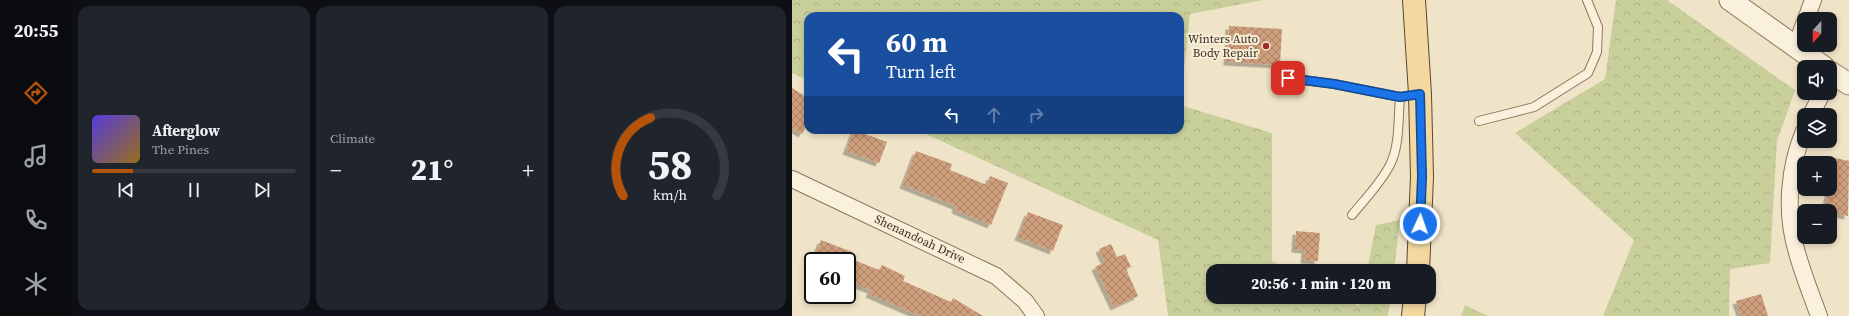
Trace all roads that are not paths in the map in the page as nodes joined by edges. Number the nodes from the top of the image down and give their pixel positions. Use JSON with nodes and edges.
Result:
{"nodes":[{"id":1,"x":1414,"y":0,"type":"edge"},
{"id":2,"x":1586,"y":0,"type":"edge"},
{"id":3,"x":1730,"y":0,"type":"edge"},
{"id":4,"x":1814,"y":0,"type":"edge"},
{"id":5,"x":1809,"y":12,"type":"edge"},
{"id":6,"x":1797,"y":44,"type":"edge"},
{"id":7,"x":1796,"y":47,"type":"junction"},
{"id":8,"x":1813,"y":60,"type":"edge"},
{"id":9,"x":1288,"y":78,"type":"dead end"},
{"id":10,"x":1410,"y":96,"type":"junction"},
{"id":11,"x":1479,"y":121,"type":"dead end"},
{"id":12,"x":1798,"y":148,"type":"edge"},
{"id":13,"x":792,"y":179,"type":"edge"},
{"id":14,"x":1352,"y":215,"type":"dead end"},
{"id":15,"x":1418,"y":264,"type":"edge"},
{"id":16,"x":1414,"y":304,"type":"edge"},
{"id":17,"x":1036,"y":316,"type":"edge"},
{"id":18,"x":1413,"y":316,"type":"edge"},
{"id":19,"x":1819,"y":316,"type":"edge"}],
"edges":[{"from":1,"to":10,"type":"main road"},
{"from":2,"to":11,"type":"lane"},
{"from":3,"to":7,"type":"street"},
{"from":4,"to":5,"type":"street"},
{"from":6,"to":7,"type":"street"},
{"from":7,"to":8,"type":"street"},
{"from":9,"to":10,"type":"lane"},
{"from":10,"to":14,"type":"lane"},
{"from":10,"to":15,"type":"main road"},
{"from":12,"to":19,"type":"street"},
{"from":13,"to":17,"type":"street","name":"Shenandoah Drive"},
{"from":16,"to":18,"type":"main road"}]}
